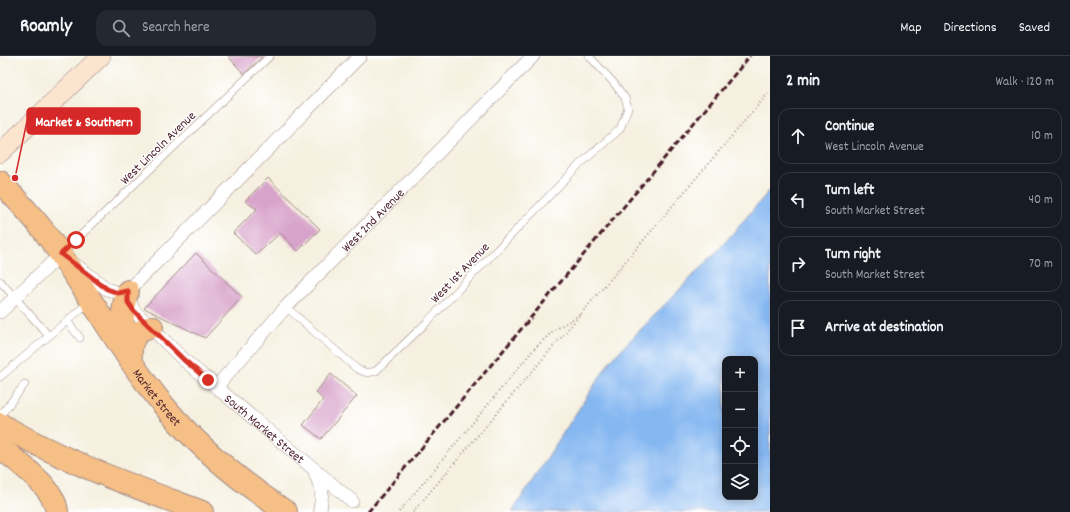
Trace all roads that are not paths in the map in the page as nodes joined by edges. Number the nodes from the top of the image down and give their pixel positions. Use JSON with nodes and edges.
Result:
{"nodes":[{"id":1,"x":101,"y":56,"type":"edge"},
{"id":2,"x":270,"y":56,"type":"edge"},
{"id":3,"x":360,"y":56,"type":"edge"},
{"id":4,"x":533,"y":56,"type":"edge"},
{"id":5,"x":589,"y":56,"type":"edge"},
{"id":6,"x":0,"y":153,"type":"edge"},
{"id":7,"x":0,"y":182,"type":"edge"},
{"id":8,"x":61,"y":254,"type":"junction"},
{"id":9,"x":0,"y":281,"type":"edge"},
{"id":10,"x":128,"y":291,"type":"junction"},
{"id":11,"x":15,"y":297,"type":"junction"},
{"id":12,"x":90,"y":300,"type":"junction"},
{"id":13,"x":286,"y":307,"type":"junction"},
{"id":14,"x":0,"y":312,"type":"edge"},
{"id":15,"x":67,"y":321,"type":"junction"},
{"id":16,"x":152,"y":327,"type":"junction"},
{"id":17,"x":49,"y":336,"type":"junction"},
{"id":18,"x":80,"y":338,"type":"dead end"},
{"id":19,"x":132,"y":363,"type":"junction"},
{"id":20,"x":0,"y":377,"type":"edge"},
{"id":21,"x":25,"y":384,"type":"dead end"},
{"id":22,"x":216,"y":387,"type":"junction"},
{"id":23,"x":0,"y":416,"type":"edge"},
{"id":24,"x":0,"y":424,"type":"edge"},
{"id":25,"x":0,"y":447,"type":"edge"},
{"id":26,"x":311,"y":467,"type":"junction"},
{"id":27,"x":352,"y":501,"type":"dead end"},
{"id":28,"x":57,"y":512,"type":"edge"},
{"id":29,"x":202,"y":512,"type":"edge"},
{"id":30,"x":286,"y":512,"type":"edge"},
{"id":31,"x":320,"y":512,"type":"edge"}],
"edges":[{"from":1,"to":6,"type":"main road"},
{"from":2,"to":8,"type":"lane","name":"West Lincoln Avenue"},
{"from":3,"to":10,"type":"street"},
{"from":4,"to":13,"type":"street","name":"West 2nd Avenue"},
{"from":5,"to":13,"type":"lane","name":"West 1st Avenue"},
{"from":7,"to":8,"type":"highway"},
{"from":8,"to":10,"type":"street"},
{"from":8,"to":11,"type":"street"},
{"from":8,"to":12,"type":"highway","name":"Market Street"},
{"from":9,"to":11,"type":"lane"},
{"from":10,"to":16,"type":"street","name":"South Market Street"},
{"from":10,"to":19,"type":"highway"},
{"from":11,"to":14,"type":"street"},
{"from":11,"to":17,"type":"lane"},
{"from":12,"to":15,"type":"lane"},
{"from":12,"to":19,"type":"highway","name":"Market Street"},
{"from":13,"to":22,"type":"street","name":"West 2nd Avenue"},
{"from":15,"to":17,"type":"lane"},
{"from":15,"to":18,"type":"lane"},
{"from":16,"to":19,"type":"highway"},
{"from":16,"to":22,"type":"street","name":"South Market Street"},
{"from":17,"to":20,"type":"lane"},
{"from":19,"to":30,"type":"highway","name":"Market Street"},
{"from":21,"to":23,"type":"lane"},
{"from":22,"to":26,"type":"street","name":"South Market Street"},
{"from":24,"to":29,"type":"highway"},
{"from":25,"to":28,"type":"highway"},
{"from":26,"to":27,"type":"street","name":"South Market Street"},
{"from":26,"to":31,"type":"street","name":"South Market Street"}]}
